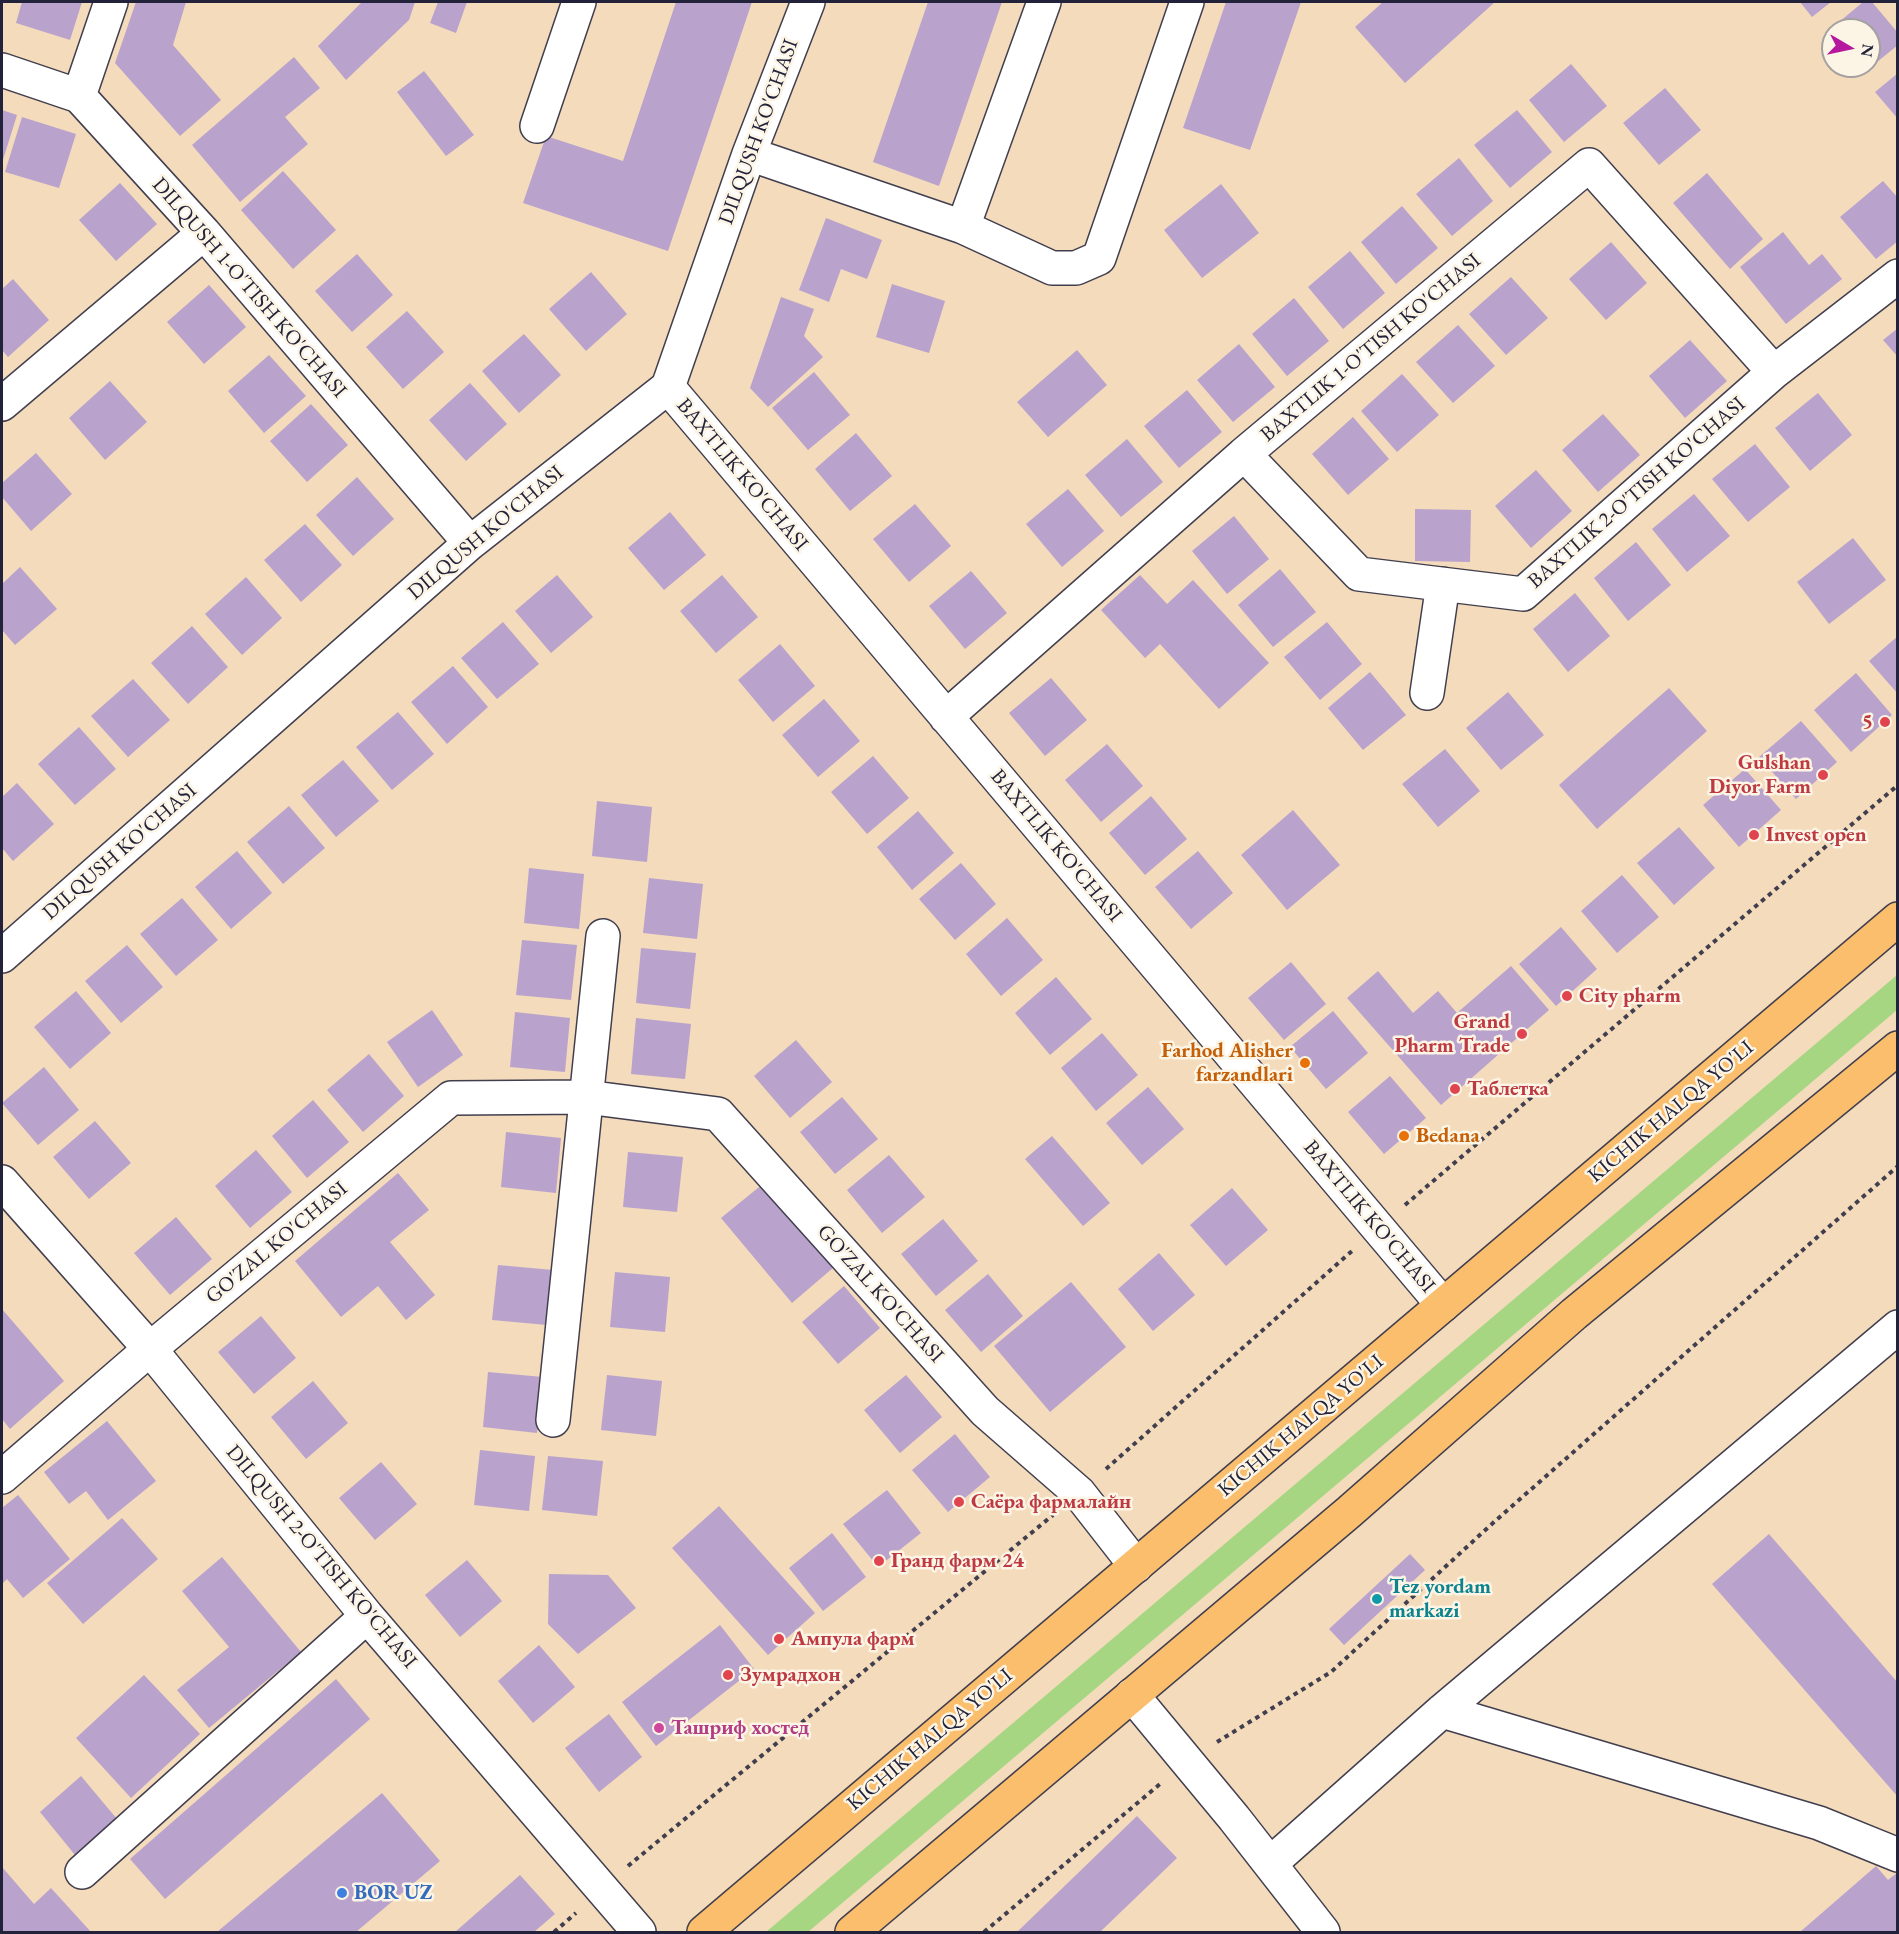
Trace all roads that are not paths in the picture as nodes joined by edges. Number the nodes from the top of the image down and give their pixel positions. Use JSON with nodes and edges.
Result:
{"nodes":[{"id":1,"x":111,"y":2,"type":"edge"},
{"id":2,"x":579,"y":2,"type":"edge"},
{"id":3,"x":808,"y":2,"type":"edge"},
{"id":4,"x":1044,"y":2,"type":"edge"},
{"id":5,"x":1187,"y":2,"type":"edge"},
{"id":6,"x":2,"y":70,"type":"edge"},
{"id":7,"x":79,"y":96,"type":"junction"},
{"id":8,"x":537,"y":126,"type":"dead end"},
{"id":9,"x":749,"y":154,"type":"junction"},
{"id":10,"x":963,"y":227,"type":"junction"},
{"id":11,"x":204,"y":233,"type":"junction"},
{"id":12,"x":1898,"y":276,"type":"edge"},
{"id":13,"x":1774,"y":372,"type":"junction"},
{"id":14,"x":668,"y":387,"type":"junction"},
{"id":15,"x":2,"y":404,"type":"edge"},
{"id":16,"x":1244,"y":454,"type":"junction"},
{"id":17,"x":470,"y":543,"type":"junction"},
{"id":18,"x":1443,"y":584,"type":"junction"},
{"id":19,"x":1427,"y":693,"type":"dead end"},
{"id":20,"x":946,"y":717,"type":"junction"},
{"id":21,"x":1898,"y":919,"type":"edge"},
{"id":22,"x":603,"y":936,"type":"dead end"},
{"id":23,"x":2,"y":957,"type":"edge"},
{"id":24,"x":1897,"y":1048,"type":"edge"},
{"id":25,"x":586,"y":1098,"type":"junction"},
{"id":26,"x":2,"y":1182,"type":"edge"},
{"id":27,"x":1443,"y":1305,"type":"junction"},
{"id":28,"x":1898,"y":1327,"type":"edge"},
{"id":29,"x":150,"y":1349,"type":"junction"},
{"id":30,"x":553,"y":1420,"type":"dead end"},
{"id":31,"x":2,"y":1477,"type":"edge"},
{"id":32,"x":1136,"y":1566,"type":"junction"},
{"id":33,"x":368,"y":1616,"type":"junction"},
{"id":34,"x":1132,"y":1695,"type":"junction"},
{"id":35,"x":1442,"y":1711,"type":"junction"},
{"id":36,"x":1898,"y":1855,"type":"edge"},
{"id":37,"x":1271,"y":1863,"type":"junction"},
{"id":38,"x":82,"y":1872,"type":"dead end"},
{"id":39,"x":639,"y":1932,"type":"edge"},
{"id":40,"x":704,"y":1932,"type":"edge"},
{"id":41,"x":852,"y":1932,"type":"edge"},
{"id":42,"x":1323,"y":1932,"type":"edge"}],
"edges":[{"from":1,"to":7,"type":"street"},
{"from":2,"to":8,"type":"street"},
{"from":3,"to":9,"type":"street","name":"DILQUSH KO'CHASI"},
{"from":4,"to":10,"type":"street"},
{"from":5,"to":10,"type":"street"},
{"from":6,"to":7,"type":"street","name":"DILQUSH 1-O'TISH KO'CHASI"},
{"from":7,"to":11,"type":"street","name":"DILQUSH 1-O'TISH KO'CHASI"},
{"from":9,"to":10,"type":"street"},
{"from":9,"to":14,"type":"street","name":"DILQUSH KO'CHASI"},
{"from":11,"to":15,"type":"street"},
{"from":11,"to":17,"type":"street","name":"DILQUSH 1-O'TISH KO'CHASI"},
{"from":12,"to":13,"type":"street","name":"BAXTLIK 2-O'TISH KO'CHASI"},
{"from":13,"to":16,"type":"street","name":"BAXTLIK 1-O'TISH KO'CHASI"},
{"from":13,"to":18,"type":"street","name":"BAXTLIK 2-O'TISH KO'CHASI"},
{"from":14,"to":17,"type":"street","name":"DILQUSH KO'CHASI"},
{"from":14,"to":20,"type":"street","name":"BAXTLIK KO'CHASI"},
{"from":16,"to":18,"type":"street","name":"BAXTLIK 2-O'TISH KO'CHASI"},
{"from":16,"to":20,"type":"street","name":"BAXTLIK 1-O'TISH KO'CHASI"},
{"from":17,"to":23,"type":"street","name":"DILQUSH KO'CHASI"},
{"from":18,"to":19,"type":"street"},
{"from":20,"to":27,"type":"street","name":"BAXTLIK KO'CHASI"},
{"from":21,"to":27,"type":"highway","name":"KICHIK HALQA YO'LI"},
{"from":22,"to":25,"type":"street"},
{"from":24,"to":34,"type":"highway"},
{"from":25,"to":29,"type":"street","name":"GO'ZAL KO'CHASI"},
{"from":25,"to":30,"type":"street"},
{"from":25,"to":32,"type":"street","name":"GO'ZAL KO'CHASI"},
{"from":26,"to":29,"type":"street","name":"DILQUSH 2-O'TISH KO'CHASI"},
{"from":27,"to":32,"type":"highway","name":"KICHIK HALQA YO'LI"},
{"from":28,"to":35,"type":"street"},
{"from":29,"to":31,"type":"street","name":"GO'ZAL KO'CHASI"},
{"from":29,"to":33,"type":"street","name":"DILQUSH 2-O'TISH KO'CHASI"},
{"from":32,"to":40,"type":"highway","name":"KICHIK HALQA YO'LI"},
{"from":33,"to":38,"type":"street"},
{"from":33,"to":39,"type":"street","name":"DILQUSH 2-O'TISH KO'CHASI"},
{"from":34,"to":37,"type":"street"},
{"from":34,"to":41,"type":"highway"},
{"from":35,"to":36,"type":"street"},
{"from":35,"to":37,"type":"street"},
{"from":37,"to":42,"type":"street"}]}
